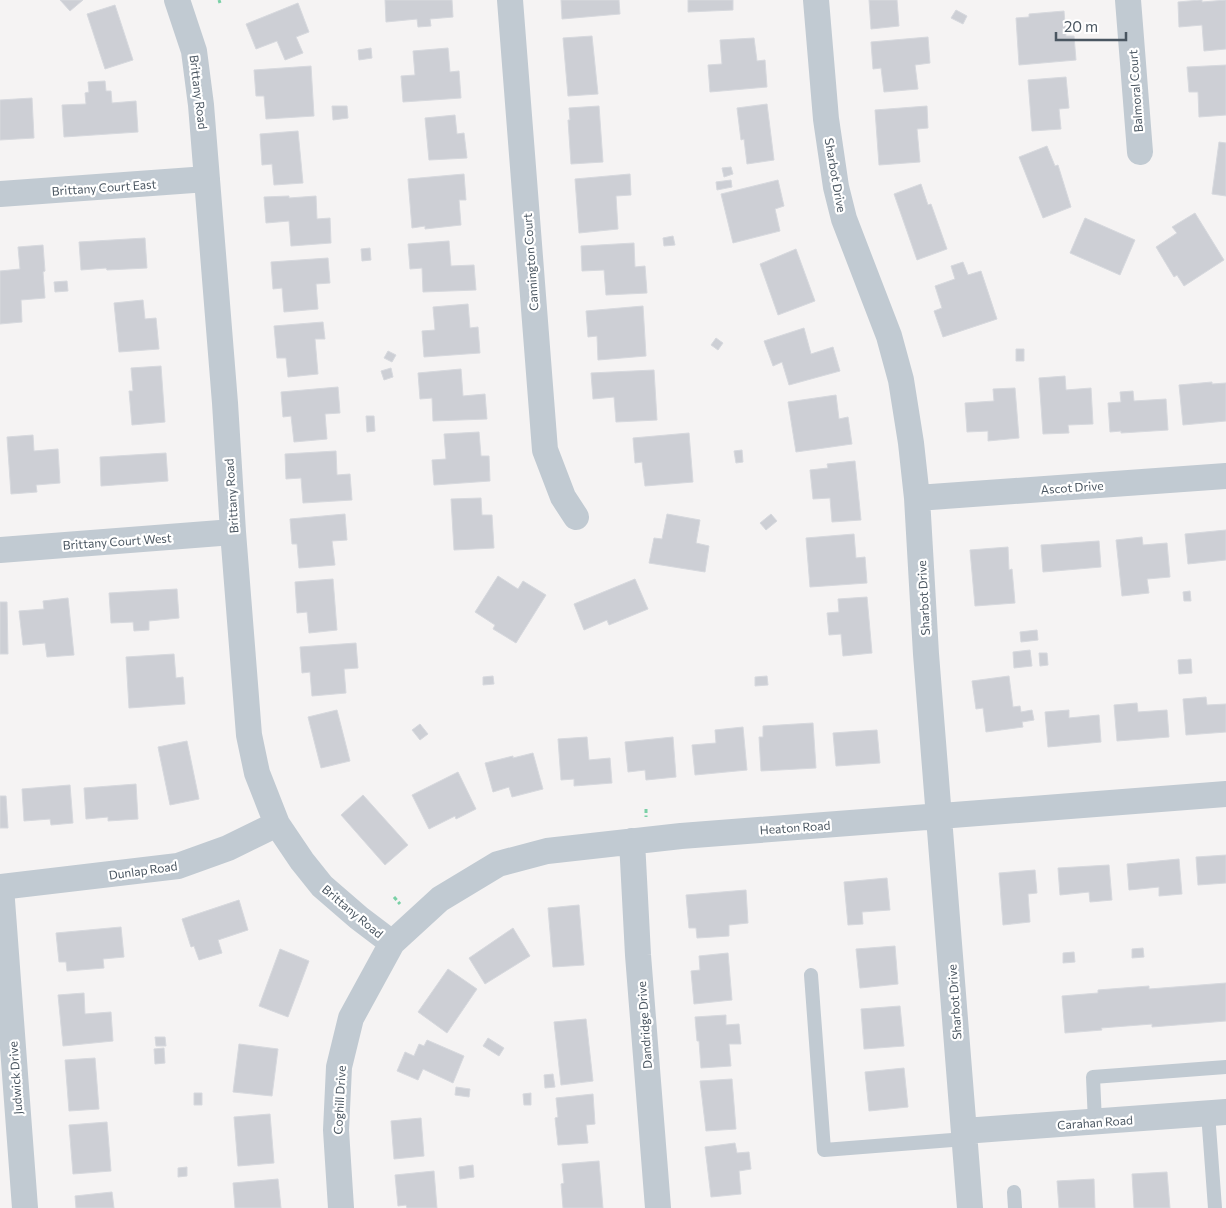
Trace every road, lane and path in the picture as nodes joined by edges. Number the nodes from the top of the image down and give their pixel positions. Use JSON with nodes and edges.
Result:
{"nodes":[{"id":1,"x":177,"y":0,"type":"edge"},
{"id":2,"x":510,"y":0,"type":"edge"},
{"id":3,"x":816,"y":0,"type":"edge"},
{"id":4,"x":1128,"y":0,"type":"edge"},
{"id":5,"x":1140,"y":152,"type":"dead end"},
{"id":6,"x":208,"y":179,"type":"junction"},
{"id":7,"x":0,"y":194,"type":"edge"},
{"id":8,"x":1226,"y":476,"type":"edge"},
{"id":9,"x":917,"y":498,"type":"junction"},
{"id":10,"x":576,"y":517,"type":"dead end"},
{"id":11,"x":233,"y":532,"type":"junction"},
{"id":12,"x":0,"y":550,"type":"edge"},
{"id":13,"x":1226,"y":794,"type":"edge"},
{"id":14,"x":940,"y":817,"type":"junction"},
{"id":15,"x":277,"y":824,"type":"junction"},
{"id":16,"x":632,"y":841,"type":"junction"},
{"id":17,"x":0,"y":887,"type":"edge"},
{"id":18,"x":392,"y":943,"type":"junction"},
{"id":19,"x":811,"y":975,"type":"dead end"},
{"id":20,"x":1226,"y":1067,"type":"edge"},
{"id":21,"x":1217,"y":1113,"type":"edge"},
{"id":22,"x":1095,"y":1122,"type":"junction"},
{"id":23,"x":964,"y":1135,"type":"junction"},
{"id":24,"x":1014,"y":1192,"type":"dead end"},
{"id":25,"x":25,"y":1208,"type":"edge"},
{"id":26,"x":342,"y":1208,"type":"edge"},
{"id":27,"x":658,"y":1208,"type":"edge"},
{"id":28,"x":970,"y":1208,"type":"edge"},
{"id":29,"x":1015,"y":1208,"type":"edge"},
{"id":30,"x":1215,"y":1208,"type":"edge"}],
"edges":[{"from":1,"to":6,"type":"street","name":"Brittany Road"},
{"from":2,"to":10,"type":"street","name":"Cannington Court"},
{"from":3,"to":9,"type":"street","name":"Sharbot Drive"},
{"from":4,"to":5,"type":"street","name":"Balmoral Court"},
{"from":6,"to":7,"type":"street","name":"Brittany Court East"},
{"from":6,"to":11,"type":"street","name":"Brittany Road"},
{"from":8,"to":9,"type":"street","name":"Ascot Drive"},
{"from":9,"to":14,"type":"street","name":"Sharbot Drive"},
{"from":11,"to":12,"type":"street","name":"Brittany Court West"},
{"from":11,"to":15,"type":"street","name":"Brittany Road"},
{"from":13,"to":14,"type":"street","name":"Heaton Road"},
{"from":14,"to":16,"type":"street","name":"Heaton Road"},
{"from":14,"to":23,"type":"street","name":"Sharbot Drive"},
{"from":15,"to":17,"type":"street","name":"Dunlap Road"},
{"from":15,"to":18,"type":"street","name":"Brittany Road"},
{"from":16,"to":18,"type":"street","name":"Heaton Road"},
{"from":16,"to":27,"type":"street","name":"Dandridge Drive"},
{"from":17,"to":25,"type":"street","name":"Judwick Drive"},
{"from":18,"to":26,"type":"street","name":"Coghill Drive"},
{"from":19,"to":23,"type":"lane"},
{"from":20,"to":22,"type":"lane"},
{"from":21,"to":22,"type":"street","name":"Carahan Road"},
{"from":21,"to":30,"type":"lane"},
{"from":22,"to":23,"type":"street","name":"Carahan Road"},
{"from":23,"to":28,"type":"street","name":"Sharbot Drive"},
{"from":24,"to":29,"type":"lane"}]}
